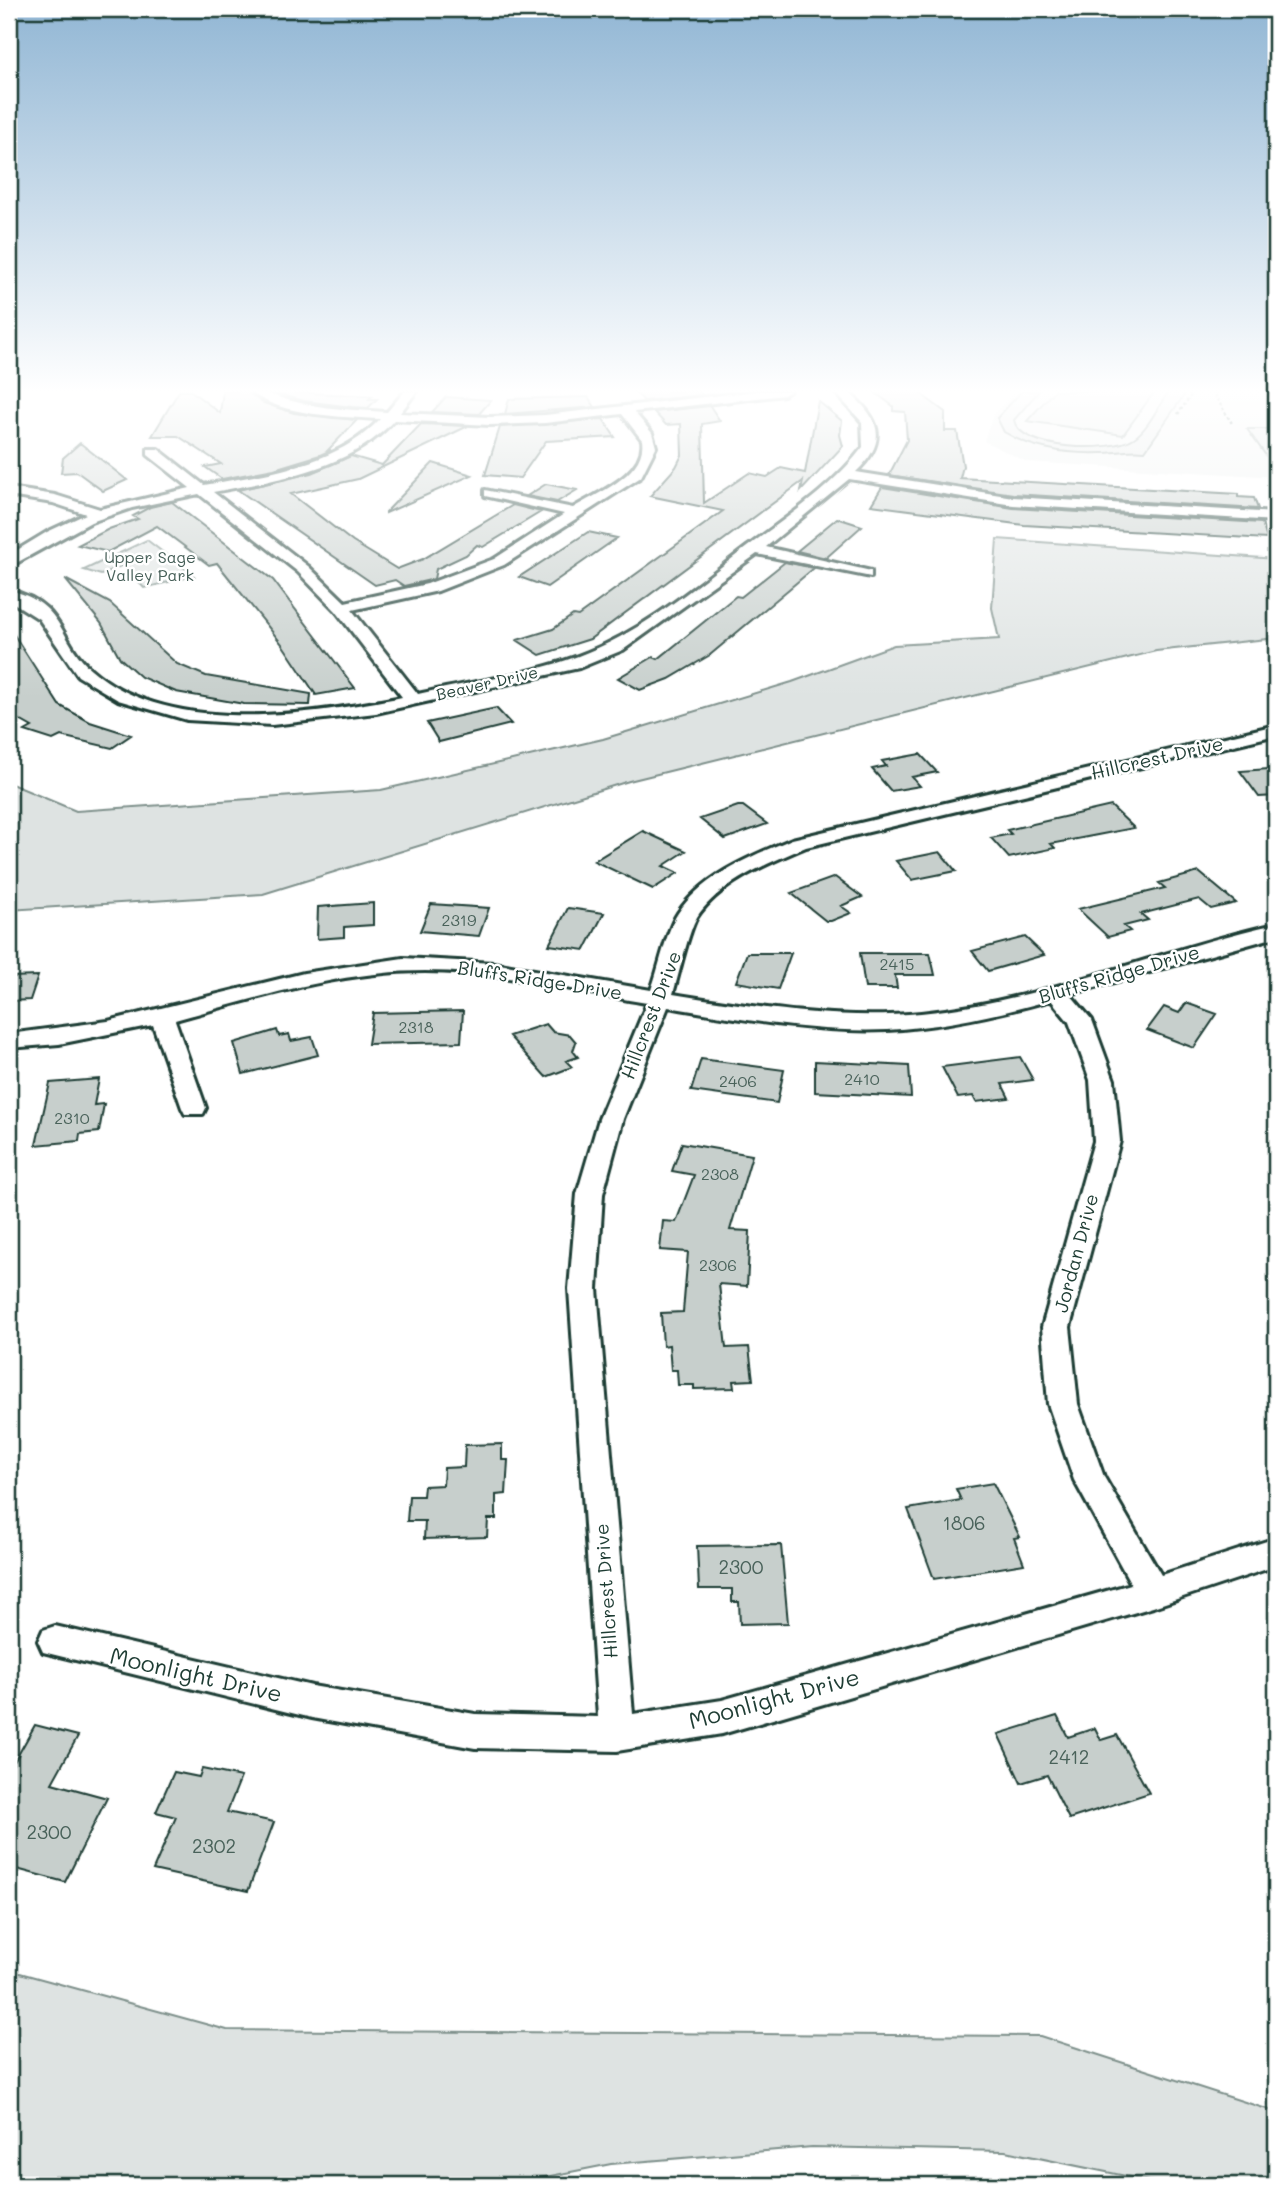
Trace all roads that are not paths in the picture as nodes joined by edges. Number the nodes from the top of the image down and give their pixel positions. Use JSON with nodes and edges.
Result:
{"nodes":[{"id":1,"x":18,"y":493,"type":"edge"},
{"id":2,"x":183,"y":493,"type":"edge"},
{"id":3,"x":208,"y":493,"type":"edge"},
{"id":4,"x":492,"y":493,"type":"edge"},
{"id":5,"x":607,"y":493,"type":"edge"},
{"id":6,"x":825,"y":493,"type":"edge"},
{"id":7,"x":965,"y":493,"type":"edge"},
{"id":8,"x":99,"y":513,"type":"junction"},
{"id":9,"x":577,"y":513,"type":"junction"},
{"id":10,"x":1276,"y":517,"type":"edge"},
{"id":11,"x":753,"y":549,"type":"junction"},
{"id":12,"x":9,"y":562,"type":"edge"},
{"id":13,"x":866,"y":574,"type":"dead end"},
{"id":14,"x":9,"y":595,"type":"edge"},
{"id":15,"x":342,"y":608,"type":"junction"},
{"id":16,"x":414,"y":700,"type":"junction"},
{"id":17,"x":1276,"y":730,"type":"edge"},
{"id":18,"x":1276,"y":930,"type":"edge"},
{"id":19,"x":1056,"y":992,"type":"junction"},
{"id":20,"x":660,"y":999,"type":"junction"},
{"id":21,"x":161,"y":1014,"type":"junction"},
{"id":22,"x":9,"y":1041,"type":"edge"},
{"id":23,"x":194,"y":1108,"type":"dead end"},
{"id":24,"x":1276,"y":1552,"type":"edge"},
{"id":25,"x":1153,"y":1591,"type":"junction"},
{"id":26,"x":55,"y":1641,"type":"dead end"},
{"id":27,"x":617,"y":1734,"type":"junction"}],
"edges":[{"from":1,"to":8,"type":"street"},
{"from":2,"to":8,"type":"street"},
{"from":3,"to":15,"type":"street"},
{"from":4,"to":9,"type":"street"},
{"from":5,"to":9,"type":"street"},
{"from":6,"to":11,"type":"street","name":"Beaver Drive"},
{"from":7,"to":10,"type":"street"},
{"from":8,"to":12,"type":"street"},
{"from":9,"to":15,"type":"street"},
{"from":11,"to":13,"type":"street"},
{"from":11,"to":16,"type":"street","name":"Beaver Drive"},
{"from":14,"to":16,"type":"street","name":"Beaver Drive"},
{"from":15,"to":16,"type":"street"},
{"from":17,"to":20,"type":"street","name":"Hillcrest Drive"},
{"from":18,"to":19,"type":"street","name":"Bluffs Ridge Drive"},
{"from":19,"to":20,"type":"street","name":"Bluffs Ridge Drive"},
{"from":19,"to":25,"type":"street","name":"Jordan Drive"},
{"from":20,"to":21,"type":"street","name":"Bluffs Ridge Drive"},
{"from":20,"to":27,"type":"street","name":"Hillcrest Drive"},
{"from":21,"to":22,"type":"street","name":"Bluffs Ridge Drive"},
{"from":21,"to":23,"type":"street"},
{"from":24,"to":25,"type":"street","name":"Moonlight Drive"},
{"from":25,"to":27,"type":"street","name":"Moonlight Drive"},
{"from":26,"to":27,"type":"street","name":"Moonlight Drive"}]}
